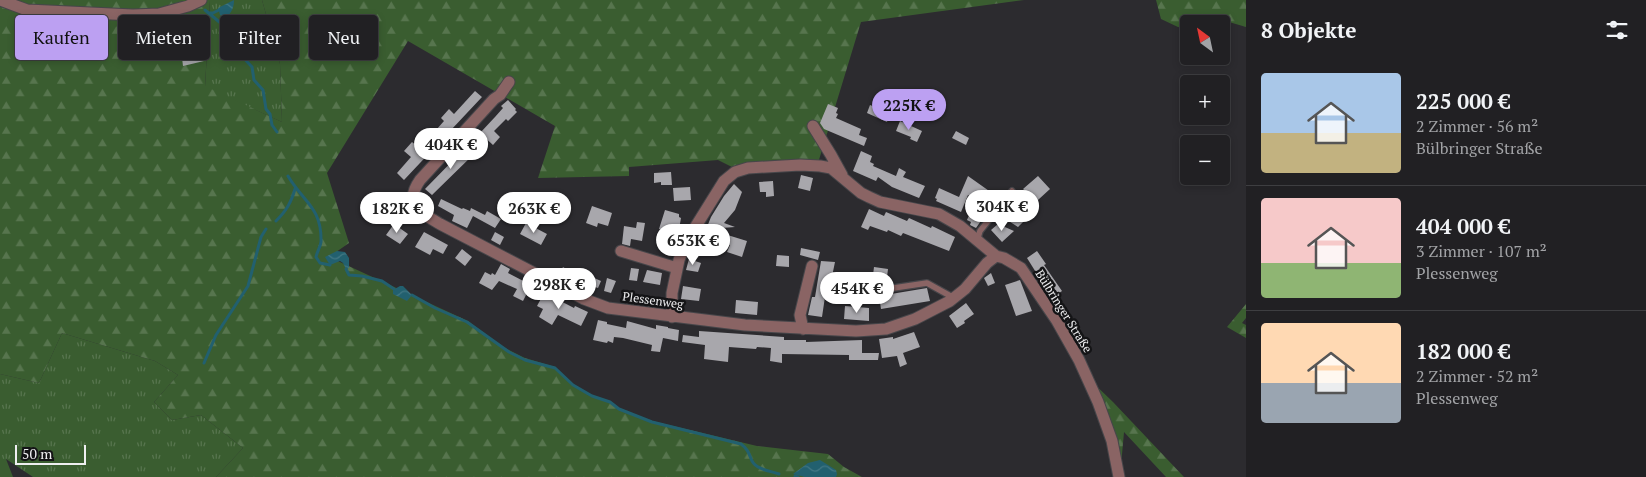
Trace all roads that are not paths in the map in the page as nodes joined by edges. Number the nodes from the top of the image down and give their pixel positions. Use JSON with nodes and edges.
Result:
{"nodes":[{"id":1,"x":0,"y":0,"type":"edge"},
{"id":2,"x":201,"y":0,"type":"edge"},
{"id":3,"x":510,"y":82,"type":"dead end"},
{"id":4,"x":813,"y":126,"type":"dead end"},
{"id":5,"x":842,"y":176,"type":"junction"},
{"id":6,"x":1012,"y":191,"type":"dead end"},
{"id":7,"x":977,"y":241,"type":"junction"},
{"id":8,"x":621,"y":250,"type":"dead end"},
{"id":9,"x":996,"y":256,"type":"junction"},
{"id":10,"x":812,"y":266,"type":"dead end"},
{"id":11,"x":677,"y":268,"type":"junction"},
{"id":12,"x":879,"y":278,"type":"dead end"},
{"id":13,"x":954,"y":298,"type":"junction"},
{"id":14,"x":672,"y":317,"type":"junction"},
{"id":15,"x":804,"y":329,"type":"junction"},
{"id":16,"x":1119,"y":477,"type":"edge"}],
"edges":[{"from":1,"to":2,"type":"street"},
{"from":3,"to":14,"type":"street","name":"Plessenweg"},
{"from":4,"to":5,"type":"street","name":"Bülbringer Straße"},
{"from":5,"to":7,"type":"street","name":"Bülbringer Straße"},
{"from":5,"to":11,"type":"street","name":"Bülbringer Straße"},
{"from":6,"to":7,"type":"lane"},
{"from":7,"to":9,"type":"street","name":"Bülbringer Straße"},
{"from":8,"to":11,"type":"street"},
{"from":9,"to":13,"type":"street","name":"Plessenweg"},
{"from":9,"to":16,"type":"street","name":"Bülbringer Straße"},
{"from":10,"to":15,"type":"street"},
{"from":11,"to":14,"type":"street"},
{"from":12,"to":13,"type":"lane"},
{"from":13,"to":15,"type":"street","name":"Plessenweg"},
{"from":14,"to":15,"type":"street","name":"Plessenweg"}]}
